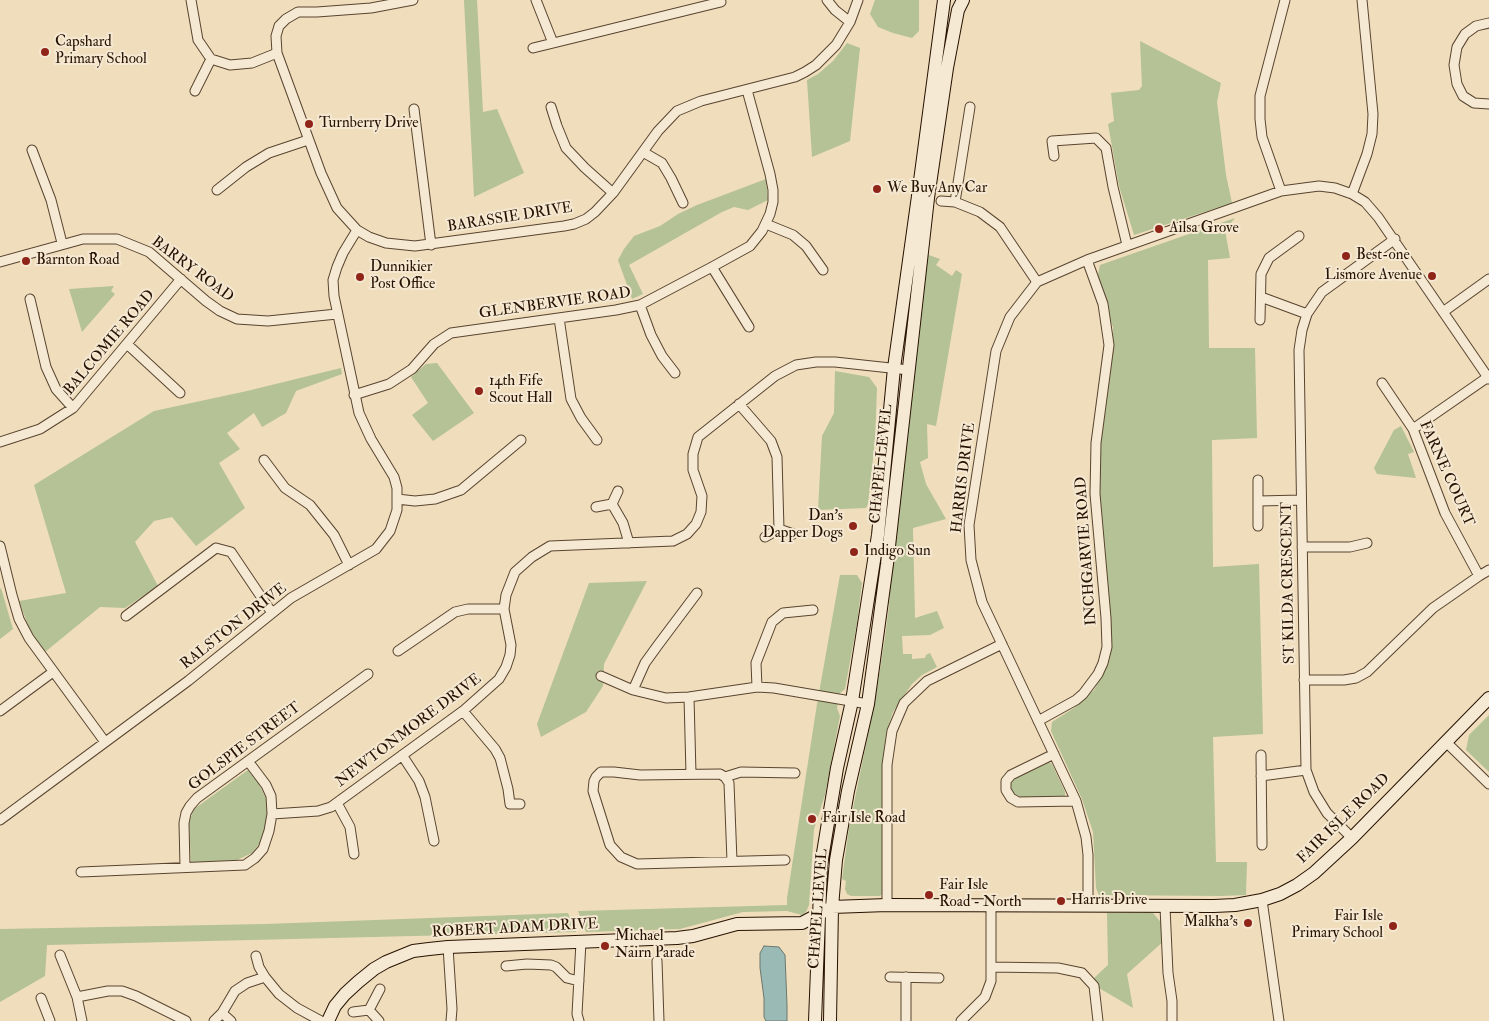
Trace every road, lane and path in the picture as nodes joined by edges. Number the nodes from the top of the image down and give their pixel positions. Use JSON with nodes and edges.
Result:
{"nodes":[{"id":1,"x":191,"y":0,"type":"edge"},
{"id":2,"x":412,"y":0,"type":"edge"},
{"id":3,"x":536,"y":0,"type":"edge"},
{"id":4,"x":827,"y":0,"type":"edge"},
{"id":5,"x":858,"y":0,"type":"edge"},
{"id":6,"x":944,"y":0,"type":"edge"},
{"id":7,"x":963,"y":0,"type":"edge"},
{"id":8,"x":1285,"y":0,"type":"edge"},
{"id":9,"x":1362,"y":0,"type":"edge"},
{"id":10,"x":721,"y":2,"type":"dead end"},
{"id":11,"x":697,"y":4,"type":"edge"},
{"id":12,"x":850,"y":22,"type":"junction"},
{"id":13,"x":1489,"y":23,"type":"edge"},
{"id":14,"x":553,"y":44,"type":"junction"},
{"id":15,"x":534,"y":48,"type":"dead end"},
{"id":16,"x":277,"y":53,"type":"junction"},
{"id":17,"x":211,"y":59,"type":"junction"},
{"id":18,"x":747,"y":90,"type":"junction"},
{"id":19,"x":195,"y":91,"type":"dead end"},
{"id":20,"x":1489,"y":104,"type":"edge"},
{"id":21,"x":970,"y":106,"type":"dead end"},
{"id":22,"x":551,"y":108,"type":"dead end"},
{"id":23,"x":414,"y":109,"type":"dead end"},
{"id":24,"x":308,"y":140,"type":"junction"},
{"id":25,"x":32,"y":150,"type":"dead end"},
{"id":26,"x":643,"y":152,"type":"junction"},
{"id":27,"x":1054,"y":156,"type":"dead end"},
{"id":28,"x":217,"y":190,"type":"dead end"},
{"id":29,"x":1282,"y":191,"type":"junction"},
{"id":30,"x":613,"y":193,"type":"junction"},
{"id":31,"x":1352,"y":194,"type":"junction"},
{"id":32,"x":942,"y":201,"type":"dead end"},
{"id":33,"x":955,"y":202,"type":"junction"},
{"id":34,"x":683,"y":203,"type":"dead end"},
{"id":35,"x":766,"y":224,"type":"junction"},
{"id":36,"x":357,"y":230,"type":"junction"},
{"id":37,"x":1299,"y":236,"type":"dead end"},
{"id":38,"x":1395,"y":239,"type":"junction"},
{"id":39,"x":62,"y":244,"type":"junction"},
{"id":40,"x":431,"y":244,"type":"junction"},
{"id":41,"x":1127,"y":245,"type":"junction"},
{"id":42,"x":1087,"y":260,"type":"junction"},
{"id":43,"x":0,"y":262,"type":"edge"},
{"id":44,"x":712,"y":267,"type":"junction"},
{"id":45,"x":823,"y":270,"type":"dead end"},
{"id":46,"x":181,"y":279,"type":"junction"},
{"id":47,"x":1489,"y":280,"type":"edge"},
{"id":48,"x":1037,"y":282,"type":"junction"},
{"id":49,"x":1261,"y":297,"type":"junction"},
{"id":50,"x":30,"y":299,"type":"dead end"},
{"id":51,"x":640,"y":305,"type":"junction"},
{"id":52,"x":1443,"y":312,"type":"junction"},
{"id":53,"x":337,"y":314,"type":"junction"},
{"id":54,"x":1307,"y":314,"type":"junction"},
{"id":55,"x":559,"y":318,"type":"junction"},
{"id":56,"x":1260,"y":320,"type":"dead end"},
{"id":57,"x":749,"y":326,"type":"dead end"},
{"id":58,"x":127,"y":344,"type":"junction"},
{"id":59,"x":894,"y":368,"type":"junction"},
{"id":60,"x":908,"y":370,"type":"junction"},
{"id":61,"x":674,"y":373,"type":"dead end"},
{"id":62,"x":1488,"y":378,"type":"edge"},
{"id":63,"x":1382,"y":383,"type":"dead end"},
{"id":64,"x":180,"y":393,"type":"dead end"},
{"id":65,"x":354,"y":395,"type":"junction"},
{"id":66,"x":739,"y":404,"type":"junction"},
{"id":67,"x":73,"y":408,"type":"junction"},
{"id":68,"x":1413,"y":429,"type":"junction"},
{"id":69,"x":521,"y":440,"type":"dead end"},
{"id":70,"x":597,"y":440,"type":"dead end"},
{"id":71,"x":0,"y":442,"type":"edge"},
{"id":72,"x":264,"y":460,"type":"dead end"},
{"id":73,"x":1258,"y":480,"type":"dead end"},
{"id":74,"x":618,"y":491,"type":"dead end"},
{"id":75,"x":398,"y":499,"type":"junction"},
{"id":76,"x":1301,"y":500,"type":"junction"},
{"id":77,"x":1259,"y":501,"type":"junction"},
{"id":78,"x":612,"y":504,"type":"junction"},
{"id":79,"x":596,"y":507,"type":"dead end"},
{"id":80,"x":1258,"y":526,"type":"dead end"},
{"id":81,"x":779,"y":529,"type":"junction"},
{"id":82,"x":793,"y":534,"type":"dead end"},
{"id":83,"x":765,"y":537,"type":"dead end"},
{"id":84,"x":629,"y":543,"type":"junction"},
{"id":85,"x":1367,"y":543,"type":"dead end"},
{"id":86,"x":1302,"y":547,"type":"junction"},
{"id":87,"x":0,"y":550,"type":"edge"},
{"id":88,"x":350,"y":565,"type":"junction"},
{"id":89,"x":1489,"y":570,"type":"edge"},
{"id":90,"x":1479,"y":576,"type":"junction"},
{"id":91,"x":697,"y":593,"type":"dead end"},
{"id":92,"x":504,"y":609,"type":"junction"},
{"id":93,"x":813,"y":610,"type":"dead end"},
{"id":94,"x":272,"y":613,"type":"junction"},
{"id":95,"x":126,"y":616,"type":"dead end"},
{"id":96,"x":1002,"y":644,"type":"junction"},
{"id":97,"x":398,"y":651,"type":"dead end"},
{"id":98,"x":53,"y":672,"type":"junction"},
{"id":99,"x":368,"y":674,"type":"dead end"},
{"id":100,"x":601,"y":676,"type":"dead end"},
{"id":101,"x":1304,"y":680,"type":"junction"},
{"id":102,"x":757,"y":687,"type":"junction"},
{"id":103,"x":633,"y":690,"type":"junction"},
{"id":104,"x":689,"y":697,"type":"junction"},
{"id":105,"x":1489,"y":698,"type":"edge"},
{"id":106,"x":852,"y":701,"type":"junction"},
{"id":107,"x":868,"y":704,"type":"junction"},
{"id":108,"x":0,"y":711,"type":"edge"},
{"id":109,"x":463,"y":711,"type":"junction"},
{"id":110,"x":1038,"y":721,"type":"junction"},
{"id":111,"x":105,"y":742,"type":"junction"},
{"id":112,"x":1446,"y":742,"type":"junction"},
{"id":113,"x":1054,"y":754,"type":"junction"},
{"id":114,"x":402,"y":755,"type":"junction"},
{"id":115,"x":1261,"y":755,"type":"dead end"},
{"id":116,"x":248,"y":761,"type":"junction"},
{"id":117,"x":1306,"y":770,"type":"junction"},
{"id":118,"x":795,"y":773,"type":"dead end"},
{"id":119,"x":691,"y":774,"type":"junction"},
{"id":120,"x":1261,"y":776,"type":"junction"},
{"id":121,"x":725,"y":777,"type":"junction"},
{"id":122,"x":1489,"y":784,"type":"edge"},
{"id":123,"x":1076,"y":801,"type":"junction"},
{"id":124,"x":337,"y":803,"type":"junction"},
{"id":125,"x":510,"y":804,"type":"junction"},
{"id":126,"x":520,"y":804,"type":"dead end"},
{"id":127,"x":502,"y":809,"type":"dead end"},
{"id":128,"x":272,"y":814,"type":"junction"},
{"id":129,"x":0,"y":820,"type":"edge"},
{"id":130,"x":1352,"y":838,"type":"junction"},
{"id":131,"x":434,"y":841,"type":"dead end"},
{"id":132,"x":1262,"y":845,"type":"dead end"},
{"id":133,"x":354,"y":854,"type":"dead end"},
{"id":134,"x":785,"y":860,"type":"dead end"},
{"id":135,"x":732,"y":861,"type":"junction"},
{"id":136,"x":185,"y":867,"type":"junction"},
{"id":137,"x":81,"y":872,"type":"dead end"},
{"id":138,"x":1262,"y":900,"type":"junction"},
{"id":139,"x":887,"y":905,"type":"junction"},
{"id":140,"x":992,"y":906,"type":"junction"},
{"id":141,"x":1088,"y":906,"type":"junction"},
{"id":142,"x":832,"y":907,"type":"junction"},
{"id":143,"x":1165,"y":907,"type":"junction"},
{"id":144,"x":819,"y":914,"type":"junction"},
{"id":145,"x":581,"y":942,"type":"junction"},
{"id":146,"x":448,"y":947,"type":"junction"},
{"id":147,"x":60,"y":955,"type":"dead end"},
{"id":148,"x":256,"y":956,"type":"dead end"},
{"id":149,"x":657,"y":961,"type":"dead end"},
{"id":150,"x":506,"y":966,"type":"dead end"},
{"id":151,"x":991,"y":967,"type":"junction"},
{"id":152,"x":265,"y":977,"type":"junction"},
{"id":153,"x":890,"y":977,"type":"dead end"},
{"id":154,"x":906,"y":977,"type":"junction"},
{"id":155,"x":939,"y":978,"type":"dead end"},
{"id":156,"x":579,"y":981,"type":"junction"},
{"id":157,"x":380,"y":989,"type":"dead end"},
{"id":158,"x":77,"y":997,"type":"junction"},
{"id":159,"x":42,"y":998,"type":"dead end"},
{"id":160,"x":369,"y":1010,"type":"junction"},
{"id":161,"x":353,"y":1012,"type":"dead end"},
{"id":162,"x":222,"y":1013,"type":"junction"},
{"id":163,"x":50,"y":1021,"type":"edge"},
{"id":164,"x":82,"y":1021,"type":"edge"},
{"id":165,"x":186,"y":1021,"type":"edge"},
{"id":166,"x":214,"y":1021,"type":"edge"},
{"id":167,"x":231,"y":1021,"type":"edge"},
{"id":168,"x":321,"y":1021,"type":"edge"},
{"id":169,"x":328,"y":1021,"type":"edge"},
{"id":170,"x":379,"y":1021,"type":"edge"},
{"id":171,"x":452,"y":1021,"type":"edge"},
{"id":172,"x":579,"y":1021,"type":"edge"},
{"id":173,"x":659,"y":1021,"type":"edge"},
{"id":174,"x":816,"y":1021,"type":"edge"},
{"id":175,"x":830,"y":1021,"type":"edge"},
{"id":176,"x":906,"y":1021,"type":"edge"},
{"id":177,"x":961,"y":1021,"type":"edge"},
{"id":178,"x":1098,"y":1021,"type":"edge"},
{"id":179,"x":1172,"y":1021,"type":"edge"},
{"id":180,"x":1279,"y":1021,"type":"edge"}],
"edges":[{"from":1,"to":17,"type":"street"},
{"from":2,"to":16,"type":"street"},
{"from":3,"to":14,"type":"street"},
{"from":4,"to":12,"type":"street"},
{"from":5,"to":12,"type":"street","name":"BARASSIE DRIVE"},
{"from":6,"to":59,"type":"main road","name":"CHAPEL LEVEL"},
{"from":7,"to":60,"type":"main road","name":"CHAPEL LEVEL"},
{"from":8,"to":29,"type":"street"},
{"from":9,"to":31,"type":"street"},
{"from":10,"to":11,"type":"street"},
{"from":11,"to":14,"type":"street"},
{"from":12,"to":18,"type":"street","name":"BARASSIE DRIVE"},
{"from":13,"to":20,"type":"street"},
{"from":14,"to":15,"type":"street"},
{"from":16,"to":17,"type":"street"},
{"from":16,"to":24,"type":"street"},
{"from":17,"to":19,"type":"street"},
{"from":18,"to":26,"type":"street","name":"BARASSIE DRIVE"},
{"from":18,"to":35,"type":"street","name":"GLENBERVIE ROAD"},
{"from":21,"to":33,"type":"street"},
{"from":22,"to":30,"type":"street"},
{"from":23,"to":40,"type":"street"},
{"from":24,"to":28,"type":"street"},
{"from":24,"to":36,"type":"street","name":"BARASSIE DRIVE"},
{"from":25,"to":39,"type":"street"},
{"from":26,"to":30,"type":"street","name":"BARASSIE DRIVE"},
{"from":26,"to":34,"type":"street"},
{"from":27,"to":41,"type":"street"},
{"from":29,"to":31,"type":"street"},
{"from":29,"to":41,"type":"street","name":"HARRIS DRIVE"},
{"from":30,"to":40,"type":"street","name":"BARASSIE DRIVE"},
{"from":31,"to":38,"type":"street"},
{"from":32,"to":33,"type":"street"},
{"from":33,"to":48,"type":"street"},
{"from":35,"to":44,"type":"street","name":"GLENBERVIE ROAD"},
{"from":35,"to":45,"type":"street"},
{"from":36,"to":40,"type":"street","name":"BARASSIE DRIVE"},
{"from":36,"to":53,"type":"street","name":"RALSTON DRIVE"},
{"from":37,"to":49,"type":"street"},
{"from":38,"to":52,"type":"street"},
{"from":38,"to":54,"type":"street","name":"ST KILDA CRESCENT"},
{"from":39,"to":43,"type":"street","name":"BARRY ROAD"},
{"from":39,"to":46,"type":"street","name":"BARRY ROAD"},
{"from":41,"to":42,"type":"street","name":"HARRIS DRIVE"},
{"from":42,"to":48,"type":"street","name":"HARRIS DRIVE"},
{"from":42,"to":110,"type":"street","name":"INCHGARVIE ROAD"},
{"from":44,"to":51,"type":"street","name":"GLENBERVIE ROAD"},
{"from":44,"to":57,"type":"street"},
{"from":46,"to":53,"type":"street","name":"BARRY ROAD"},
{"from":46,"to":58,"type":"street","name":"BALCOMIE ROAD"},
{"from":47,"to":52,"type":"street"},
{"from":48,"to":96,"type":"street","name":"HARRIS DRIVE"},
{"from":49,"to":54,"type":"street"},
{"from":49,"to":56,"type":"street"},
{"from":50,"to":67,"type":"street"},
{"from":51,"to":55,"type":"street","name":"GLENBERVIE ROAD"},
{"from":51,"to":61,"type":"street"},
{"from":52,"to":62,"type":"street"},
{"from":53,"to":65,"type":"street","name":"RALSTON DRIVE"},
{"from":54,"to":76,"type":"street","name":"ST KILDA CRESCENT"},
{"from":55,"to":65,"type":"street","name":"GLENBERVIE ROAD"},
{"from":55,"to":70,"type":"street"},
{"from":58,"to":64,"type":"street"},
{"from":58,"to":67,"type":"street","name":"BALCOMIE ROAD"},
{"from":59,"to":60,"type":"street","name":"NEWTONMORE DRIVE"},
{"from":59,"to":66,"type":"street","name":"NEWTONMORE DRIVE"},
{"from":59,"to":106,"type":"main road","name":"CHAPEL LEVEL"},
{"from":60,"to":107,"type":"main road","name":"CHAPEL LEVEL"},
{"from":62,"to":68,"type":"street"},
{"from":63,"to":68,"type":"street","name":"FARNE COURT"},
{"from":65,"to":75,"type":"street","name":"RALSTON DRIVE"},
{"from":66,"to":81,"type":"street"},
{"from":66,"to":84,"type":"street","name":"NEWTONMORE DRIVE"},
{"from":67,"to":71,"type":"street","name":"BALCOMIE ROAD"},
{"from":68,"to":90,"type":"street","name":"FARNE COURT"},
{"from":69,"to":75,"type":"street"},
{"from":72,"to":88,"type":"street"},
{"from":73,"to":77,"type":"street"},
{"from":74,"to":78,"type":"street"},
{"from":75,"to":88,"type":"street","name":"RALSTON DRIVE"},
{"from":76,"to":77,"type":"street"},
{"from":76,"to":86,"type":"street","name":"ST KILDA CRESCENT"},
{"from":77,"to":80,"type":"street"},
{"from":78,"to":79,"type":"street"},
{"from":78,"to":84,"type":"street"},
{"from":81,"to":82,"type":"street"},
{"from":81,"to":83,"type":"street"},
{"from":84,"to":92,"type":"street","name":"NEWTONMORE DRIVE"},
{"from":85,"to":86,"type":"street"},
{"from":86,"to":101,"type":"street","name":"ST KILDA CRESCENT"},
{"from":87,"to":98,"type":"street"},
{"from":88,"to":94,"type":"street","name":"RALSTON DRIVE"},
{"from":89,"to":90,"type":"street"},
{"from":90,"to":101,"type":"street"},
{"from":91,"to":103,"type":"street"},
{"from":92,"to":97,"type":"street"},
{"from":92,"to":109,"type":"street","name":"NEWTONMORE DRIVE"},
{"from":93,"to":102,"type":"street"},
{"from":94,"to":95,"type":"street"},
{"from":94,"to":111,"type":"street","name":"RALSTON DRIVE"},
{"from":96,"to":110,"type":"street","name":"HARRIS DRIVE"},
{"from":96,"to":139,"type":"street"},
{"from":98,"to":108,"type":"street"},
{"from":98,"to":111,"type":"street"},
{"from":99,"to":116,"type":"street","name":"GOLSPIE STREET"},
{"from":100,"to":103,"type":"street"},
{"from":101,"to":117,"type":"street","name":"ST KILDA CRESCENT"},
{"from":102,"to":104,"type":"street"},
{"from":102,"to":106,"type":"street"},
{"from":103,"to":104,"type":"street"},
{"from":104,"to":119,"type":"street"},
{"from":105,"to":112,"type":"main road","name":"FAIR ISLE ROAD"},
{"from":106,"to":107,"type":"street"},
{"from":106,"to":144,"type":"main road","name":"CHAPEL LEVEL"},
{"from":107,"to":142,"type":"main road","name":"CHAPEL LEVEL"},
{"from":109,"to":114,"type":"street","name":"NEWTONMORE DRIVE"},
{"from":109,"to":125,"type":"street"},
{"from":110,"to":113,"type":"street","name":"HARRIS DRIVE"},
{"from":111,"to":129,"type":"street","name":"RALSTON DRIVE"},
{"from":112,"to":122,"type":"street"},
{"from":112,"to":130,"type":"main road","name":"FAIR ISLE ROAD"},
{"from":113,"to":123,"type":"street","name":"HARRIS DRIVE"},
{"from":113,"to":123,"type":"street"},
{"from":114,"to":124,"type":"street","name":"NEWTONMORE DRIVE"},
{"from":114,"to":131,"type":"street"},
{"from":115,"to":120,"type":"street"},
{"from":116,"to":128,"type":"street"},
{"from":116,"to":136,"type":"street","name":"GOLSPIE STREET"},
{"from":117,"to":120,"type":"street"},
{"from":117,"to":130,"type":"street","name":"ST KILDA CRESCENT"},
{"from":118,"to":121,"type":"street"},
{"from":119,"to":121,"type":"street"},
{"from":119,"to":135,"type":"street"},
{"from":120,"to":132,"type":"street"},
{"from":121,"to":135,"type":"street"},
{"from":123,"to":141,"type":"street","name":"HARRIS DRIVE"},
{"from":124,"to":128,"type":"street","name":"NEWTONMORE DRIVE"},
{"from":124,"to":133,"type":"street"},
{"from":125,"to":126,"type":"street"},
{"from":125,"to":127,"type":"street"},
{"from":128,"to":136,"type":"street"},
{"from":130,"to":138,"type":"main road","name":"FAIR ISLE ROAD"},
{"from":134,"to":135,"type":"street"},
{"from":136,"to":137,"type":"street"},
{"from":138,"to":143,"type":"main road","name":"FAIR ISLE ROAD"},
{"from":138,"to":180,"type":"street"},
{"from":139,"to":140,"type":"main road","name":"FAIR ISLE ROAD"},
{"from":139,"to":142,"type":"main road","name":"FAIR ISLE ROAD"},
{"from":140,"to":141,"type":"main road","name":"FAIR ISLE ROAD"},
{"from":140,"to":151,"type":"street"},
{"from":141,"to":143,"type":"main road","name":"FAIR ISLE ROAD"},
{"from":142,"to":144,"type":"main road","name":"ROBERT ADAM DRIVE"},
{"from":142,"to":175,"type":"main road","name":"CHAPEL LEVEL"},
{"from":143,"to":179,"type":"street"},
{"from":144,"to":145,"type":"main road","name":"ROBERT ADAM DRIVE"},
{"from":144,"to":174,"type":"main road","name":"CHAPEL LEVEL"},
{"from":145,"to":146,"type":"main road","name":"ROBERT ADAM DRIVE"},
{"from":145,"to":156,"type":"street"},
{"from":146,"to":169,"type":"main road","name":"ROBERT ADAM DRIVE"},
{"from":146,"to":171,"type":"street"},
{"from":147,"to":158,"type":"street"},
{"from":148,"to":152,"type":"street"},
{"from":149,"to":173,"type":"street"},
{"from":150,"to":156,"type":"street"},
{"from":151,"to":177,"type":"street"},
{"from":151,"to":178,"type":"street"},
{"from":152,"to":162,"type":"street"},
{"from":152,"to":168,"type":"street"},
{"from":153,"to":154,"type":"street"},
{"from":154,"to":155,"type":"street"},
{"from":154,"to":176,"type":"street"},
{"from":156,"to":172,"type":"street"},
{"from":157,"to":160,"type":"street"},
{"from":158,"to":164,"type":"street"},
{"from":158,"to":165,"type":"street"},
{"from":159,"to":163,"type":"street"},
{"from":160,"to":161,"type":"street"},
{"from":160,"to":170,"type":"street"},
{"from":162,"to":166,"type":"street"},
{"from":162,"to":167,"type":"street"}]}
